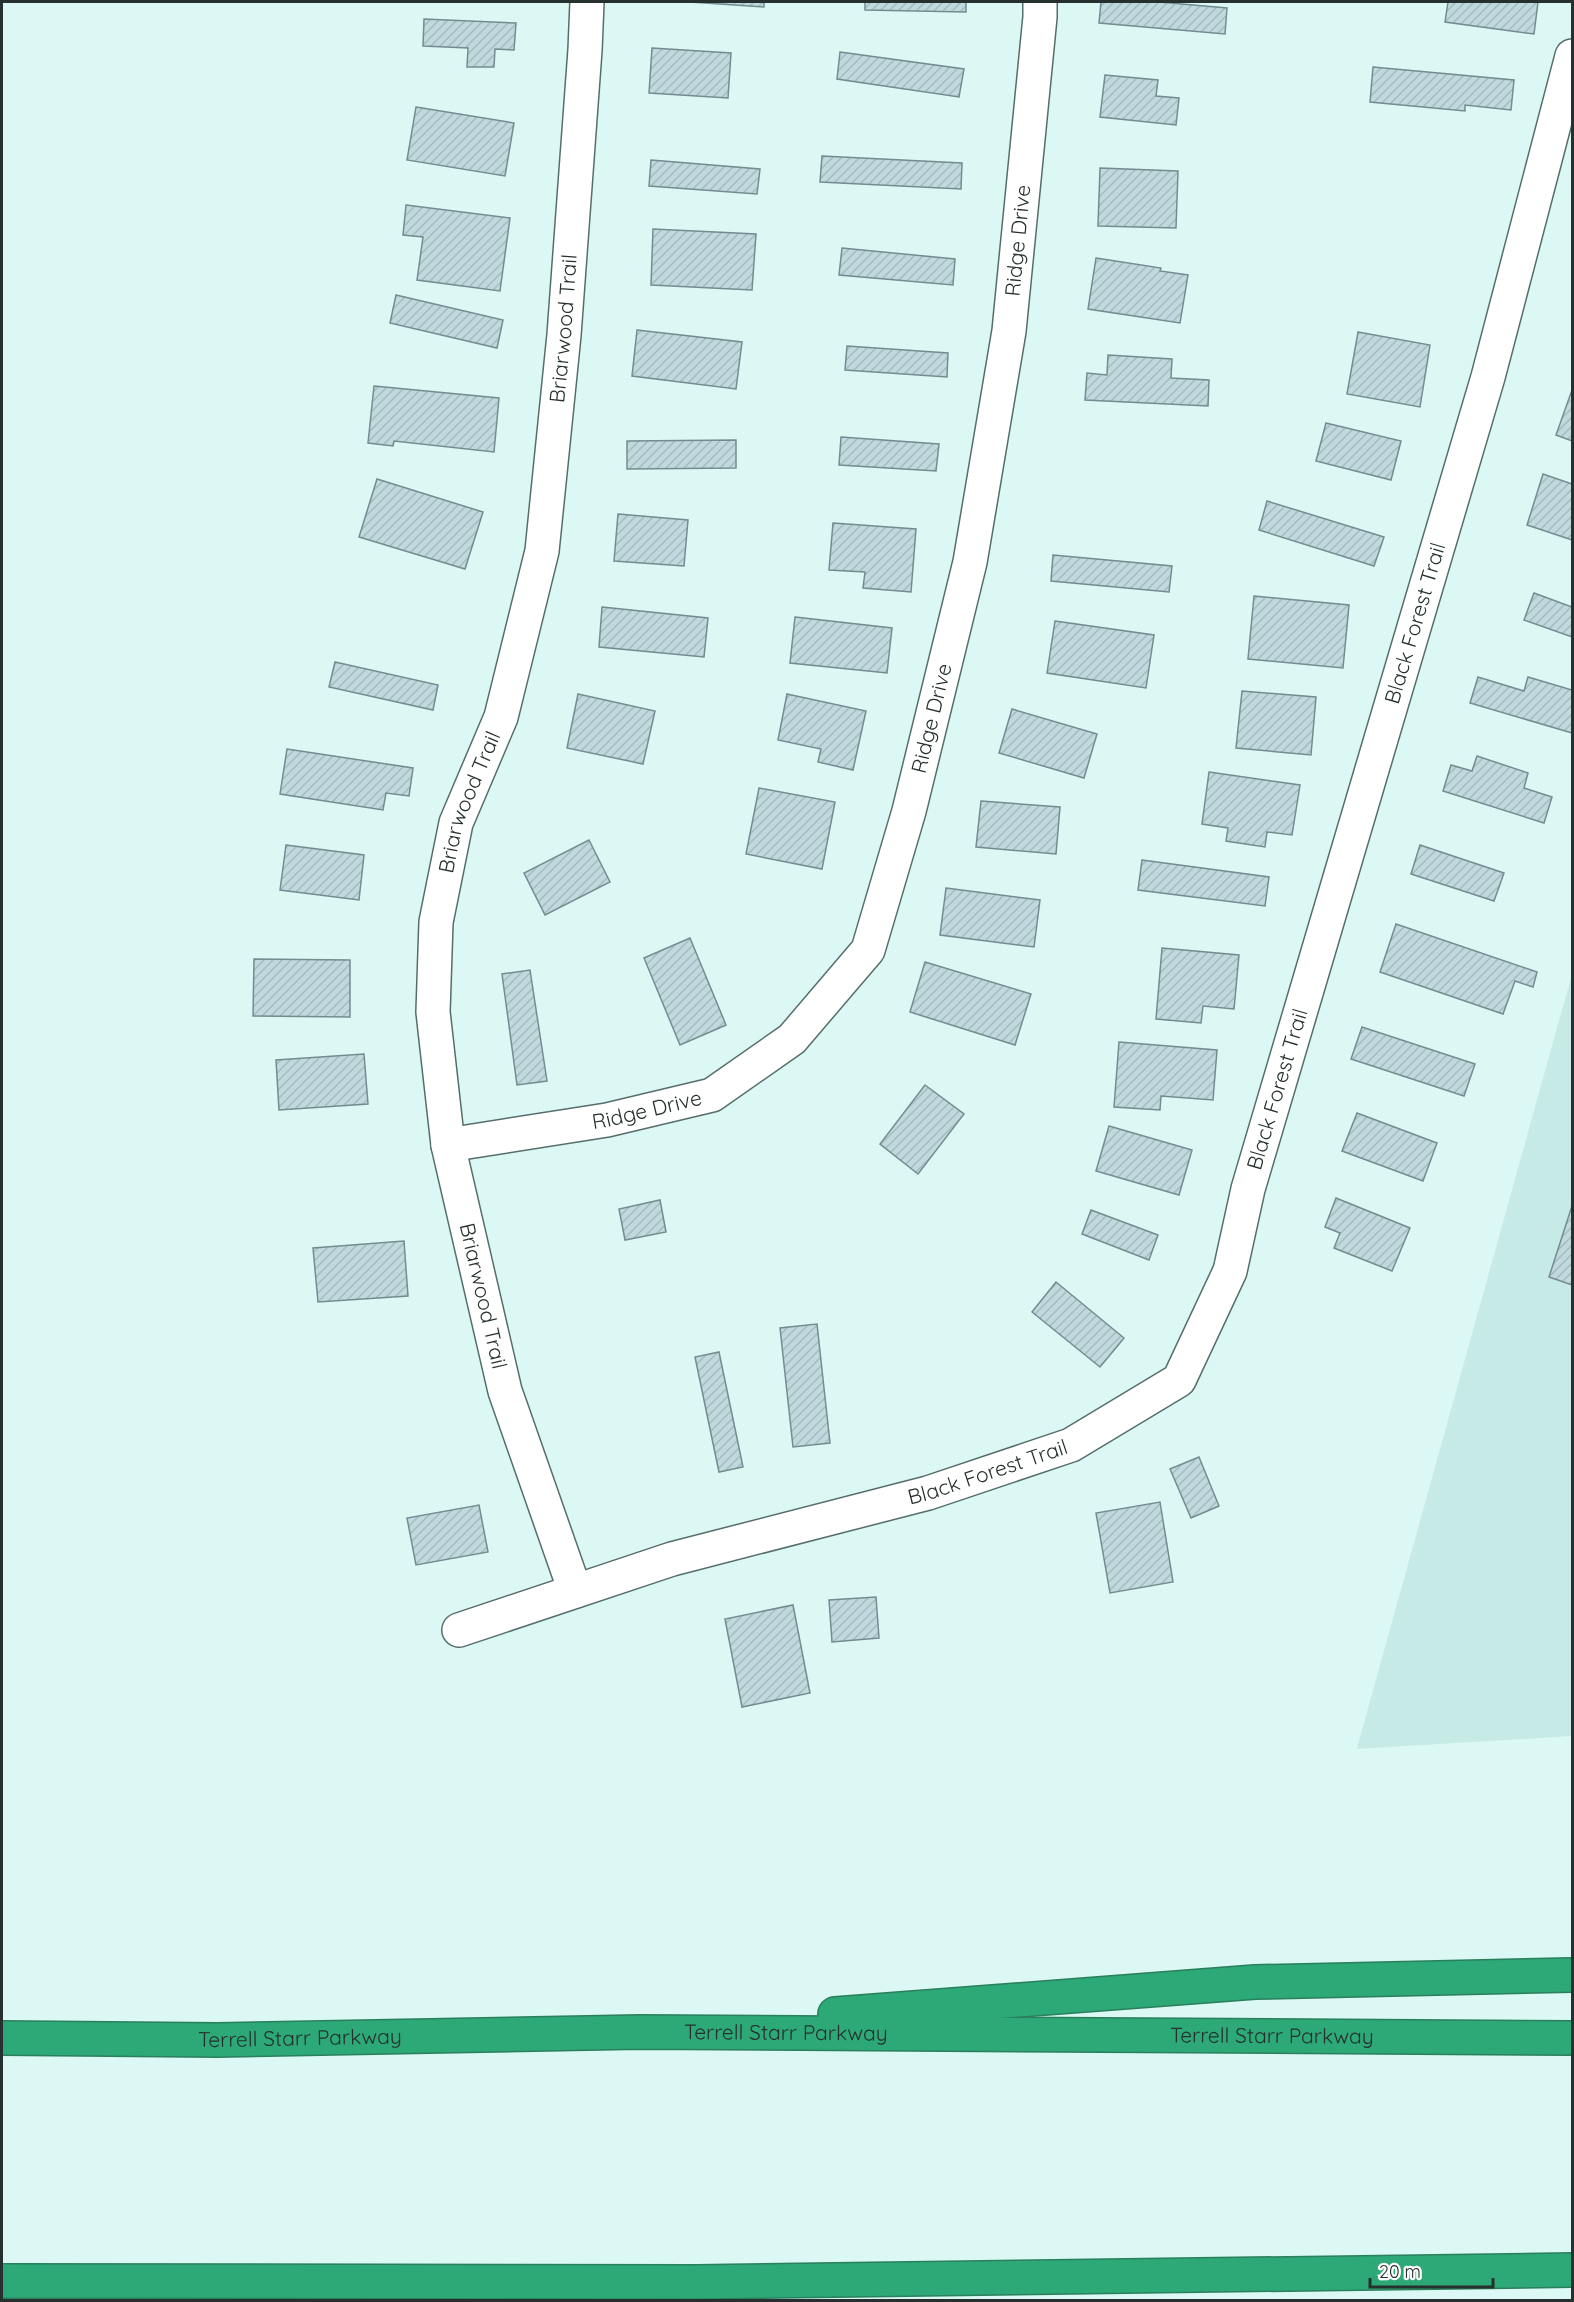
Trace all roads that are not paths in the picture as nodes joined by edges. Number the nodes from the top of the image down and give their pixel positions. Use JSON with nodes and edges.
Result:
{"nodes":[{"id":1,"x":587,"y":2,"type":"edge"},
{"id":2,"x":1040,"y":2,"type":"edge"},
{"id":3,"x":1572,"y":56,"type":"edge"},
{"id":4,"x":448,"y":1145,"type":"junction"},
{"id":5,"x":575,"y":1591,"type":"junction"},
{"id":6,"x":459,"y":1630,"type":"dead end"},
{"id":7,"x":1572,"y":1976,"type":"edge"},
{"id":8,"x":640,"y":2032,"type":"junction"},
{"id":9,"x":2,"y":2038,"type":"edge"},
{"id":10,"x":1572,"y":2038,"type":"edge"},
{"id":11,"x":1572,"y":2270,"type":"edge"},
{"id":12,"x":2,"y":2281,"type":"edge"},
{"id":13,"x":696,"y":2282,"type":"junction"},
{"id":14,"x":926,"y":2301,"type":"edge"}],
"edges":[{"from":1,"to":4,"type":"street","name":"Briarwood Trail"},
{"from":2,"to":4,"type":"street","name":"Ridge Drive"},
{"from":3,"to":5,"type":"street","name":"Black Forest Trail"},
{"from":4,"to":5,"type":"street","name":"Briarwood Trail"},
{"from":5,"to":6,"type":"street","name":"Black Forest Trail"},
{"from":7,"to":8,"type":"highway"},
{"from":8,"to":9,"type":"highway","name":"Terrell Starr Parkway"},
{"from":8,"to":10,"type":"highway","name":"Terrell Starr Parkway"},
{"from":11,"to":13,"type":"highway"},
{"from":12,"to":13,"type":"highway"},
{"from":13,"to":14,"type":"highway"}]}
